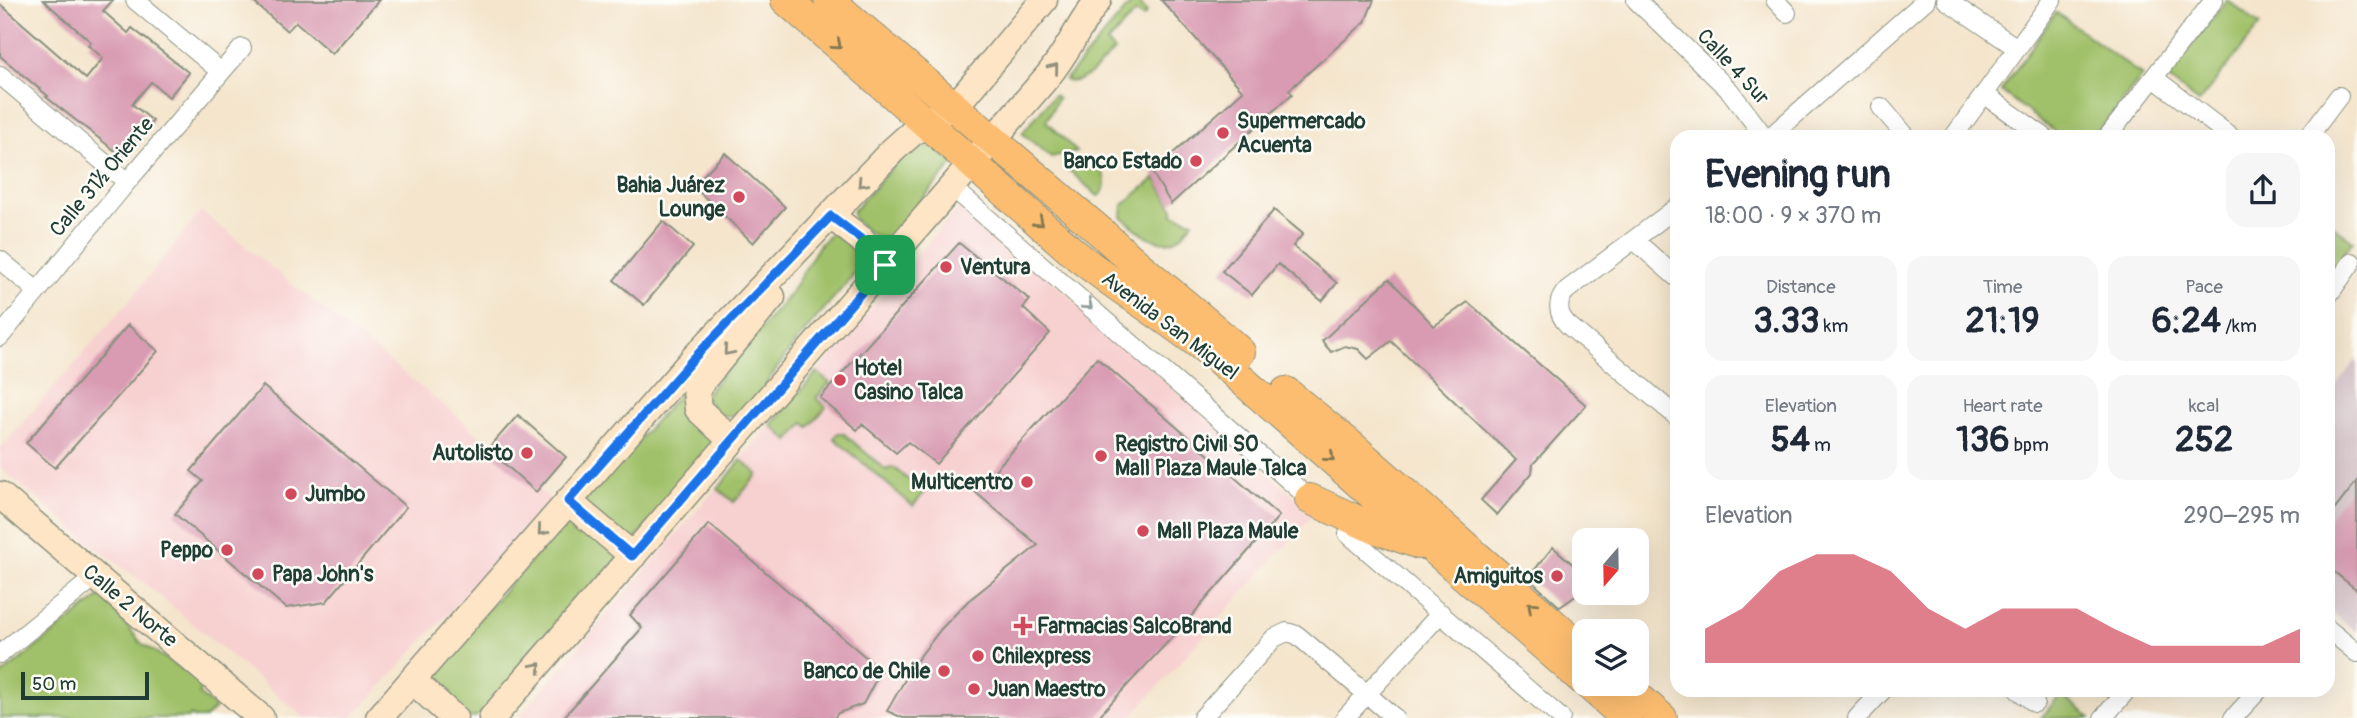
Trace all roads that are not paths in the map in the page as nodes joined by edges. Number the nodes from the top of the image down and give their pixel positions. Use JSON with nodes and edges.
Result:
{"nodes":[{"id":1,"x":135,"y":0,"type":"edge"},
{"id":2,"x":786,"y":0,"type":"edge"},
{"id":3,"x":829,"y":0,"type":"edge"},
{"id":4,"x":1044,"y":0,"type":"edge"},
{"id":5,"x":1098,"y":0,"type":"edge"},
{"id":6,"x":1636,"y":0,"type":"edge"},
{"id":7,"x":1926,"y":0,"type":"edge"},
{"id":8,"x":1946,"y":0,"type":"edge"},
{"id":9,"x":2052,"y":0,"type":"edge"},
{"id":10,"x":2214,"y":0,"type":"edge"},
{"id":11,"x":242,"y":48,"type":"dead end"},
{"id":12,"x":2017,"y":48,"type":"junction"},
{"id":13,"x":221,"y":72,"type":"junction"},
{"id":14,"x":0,"y":75,"type":"edge"},
{"id":15,"x":2154,"y":78,"type":"junction"},
{"id":16,"x":1984,"y":94,"type":"junction"},
{"id":17,"x":2339,"y":96,"type":"dead end"},
{"id":18,"x":950,"y":105,"type":"junction"},
{"id":19,"x":1881,"y":107,"type":"dead end"},
{"id":20,"x":926,"y":123,"type":"junction"},
{"id":21,"x":1760,"y":130,"type":"edge"},
{"id":22,"x":1778,"y":130,"type":"edge"},
{"id":23,"x":1901,"y":130,"type":"edge"},
{"id":24,"x":1958,"y":130,"type":"edge"},
{"id":25,"x":2035,"y":130,"type":"edge"},
{"id":26,"x":2113,"y":130,"type":"edge"},
{"id":27,"x":2222,"y":130,"type":"edge"},
{"id":28,"x":2313,"y":130,"type":"edge"},
{"id":29,"x":992,"y":140,"type":"junction"},
{"id":30,"x":972,"y":163,"type":"junction"},
{"id":31,"x":127,"y":182,"type":"junction"},
{"id":32,"x":952,"y":187,"type":"junction"},
{"id":33,"x":1670,"y":213,"type":"edge"},
{"id":34,"x":831,"y":216,"type":"junction"},
{"id":35,"x":1634,"y":240,"type":"junction"},
{"id":36,"x":793,"y":255,"type":"junction"},
{"id":37,"x":0,"y":260,"type":"edge"},
{"id":38,"x":2352,"y":262,"type":"dead end"},
{"id":39,"x":885,"y":265,"type":"junction"},
{"id":40,"x":1670,"y":272,"type":"edge"},
{"id":41,"x":2335,"y":286,"type":"edge"},
{"id":42,"x":37,"y":291,"type":"junction"},
{"id":43,"x":0,"y":337,"type":"edge"},
{"id":44,"x":1670,"y":411,"type":"edge"},
{"id":45,"x":732,"y":441,"type":"junction"},
{"id":46,"x":0,"y":495,"type":"edge"},
{"id":47,"x":1310,"y":499,"type":"joint"},
{"id":48,"x":568,"y":501,"type":"junction"},
{"id":49,"x":1348,"y":534,"type":"dead end"},
{"id":50,"x":1434,"y":549,"type":"junction"},
{"id":51,"x":632,"y":556,"type":"junction"},
{"id":52,"x":95,"y":577,"type":"junction"},
{"id":53,"x":1441,"y":613,"type":"junction"},
{"id":54,"x":2335,"y":635,"type":"edge"},
{"id":55,"x":1572,"y":640,"type":"edge"},
{"id":56,"x":2357,"y":653,"type":"edge"},
{"id":57,"x":0,"y":654,"type":"edge"},
{"id":58,"x":1572,"y":670,"type":"edge"},
{"id":59,"x":412,"y":680,"type":"junction"},
{"id":60,"x":1367,"y":693,"type":"junction"},
{"id":61,"x":1601,"y":696,"type":"edge"},
{"id":62,"x":1637,"y":696,"type":"edge"},
{"id":63,"x":1876,"y":697,"type":"edge"},
{"id":64,"x":2027,"y":697,"type":"edge"},
{"id":65,"x":2121,"y":697,"type":"edge"},
{"id":66,"x":2252,"y":697,"type":"edge"},
{"id":67,"x":2035,"y":703,"type":"dead end"},
{"id":68,"x":261,"y":718,"type":"edge"},
{"id":69,"x":379,"y":718,"type":"edge"},
{"id":70,"x":454,"y":718,"type":"edge"},
{"id":71,"x":492,"y":718,"type":"edge"},
{"id":72,"x":1202,"y":718,"type":"edge"},
{"id":73,"x":1345,"y":718,"type":"edge"},
{"id":74,"x":1395,"y":718,"type":"edge"},
{"id":75,"x":1561,"y":718,"type":"edge"},
{"id":76,"x":1626,"y":718,"type":"edge"},
{"id":77,"x":1662,"y":718,"type":"edge"},
{"id":78,"x":1857,"y":718,"type":"edge"},
{"id":79,"x":2103,"y":718,"type":"edge"},
{"id":80,"x":2233,"y":718,"type":"edge"}],
"edges":[{"from":1,"to":13,"type":"street"},
{"from":2,"to":20,"type":"highway","name":"Avenida San Miguel","one_way":true},
{"from":3,"to":18,"type":"highway","name":"Avenida San Miguel"},
{"from":4,"to":18,"type":"main road"},
{"from":29,"to":5,"type":"main road","one_way":true},
{"from":6,"to":21,"type":"street","name":"Calle 4 Sur"},
{"from":7,"to":22,"type":"street"},
{"from":8,"to":12,"type":"street"},
{"from":9,"to":12,"type":"street"},
{"from":10,"to":15,"type":"street"},
{"from":11,"to":13,"type":"street","name":"Calle 31½ Oriente"},
{"from":12,"to":16,"type":"street"},
{"from":13,"to":31,"type":"street","name":"Calle 31½ Oriente"},
{"from":14,"to":31,"type":"street"},
{"from":15,"to":26,"type":"street"},
{"from":15,"to":27,"type":"street"},
{"from":16,"to":24,"type":"street"},
{"from":16,"to":25,"type":"street"},
{"from":17,"to":28,"type":"street"},
{"from":18,"to":20,"type":"main road"},
{"from":18,"to":29,"type":"highway","name":"Avenida San Miguel"},
{"from":19,"to":23,"type":"street"},
{"from":20,"to":30,"type":"highway","name":"Avenida San Miguel"},
{"from":20,"to":34,"type":"main road","one_way":true},
{"from":29,"to":30,"type":"main road"},
{"from":55,"to":29,"type":"highway","name":"Avenida San Miguel","one_way":true},
{"from":30,"to":32,"type":"main road"},
{"from":30,"to":50,"type":"highway","name":"Avenida San Miguel","one_way":true},
{"from":31,"to":42,"type":"street","name":"Calle 31½ Oriente"},
{"from":32,"to":39,"type":"main road"},
{"from":32,"to":47,"type":"street","name":"Avenida San Miguel","one_way":true},
{"from":33,"to":35,"type":"street"},
{"from":34,"to":36,"type":"main road"},
{"from":34,"to":39,"type":"main road"},
{"from":35,"to":40,"type":"street"},
{"from":35,"to":44,"type":"street"},
{"from":36,"to":45,"type":"main road","one_way":true},
{"from":36,"to":48,"type":"main road"},
{"from":37,"to":42,"type":"street"},
{"from":38,"to":41,"type":"street"},
{"from":39,"to":45,"type":"main road"},
{"from":42,"to":43,"type":"street","name":"Calle 31½ Oriente"},
{"from":45,"to":51,"type":"main road"},
{"from":46,"to":52,"type":"main road","name":"Calle 2 Norte"},
{"from":47,"to":50,"type":"highway"},
{"from":48,"to":51,"type":"main road"},
{"from":48,"to":59,"type":"main road","one_way":true},
{"from":49,"to":53,"type":"street"},
{"from":50,"to":58,"type":"highway","name":"Avenida San Miguel"},
{"from":71,"to":51,"type":"main road","one_way":true},
{"from":52,"to":57,"type":"street"},
{"from":52,"to":68,"type":"main road","name":"Calle 2 Norte"},
{"from":53,"to":60,"type":"street"},
{"from":53,"to":75,"type":"street"},
{"from":54,"to":56,"type":"street"},
{"from":59,"to":69,"type":"main road"},
{"from":59,"to":70,"type":"main road"},
{"from":60,"to":72,"type":"street"},
{"from":60,"to":73,"type":"street"},
{"from":60,"to":74,"type":"street"},
{"from":61,"to":76,"type":"highway"},
{"from":62,"to":77,"type":"highway"},
{"from":63,"to":78,"type":"street"},
{"from":64,"to":67,"type":"street"},
{"from":65,"to":79,"type":"street"},
{"from":66,"to":80,"type":"street"}]}
